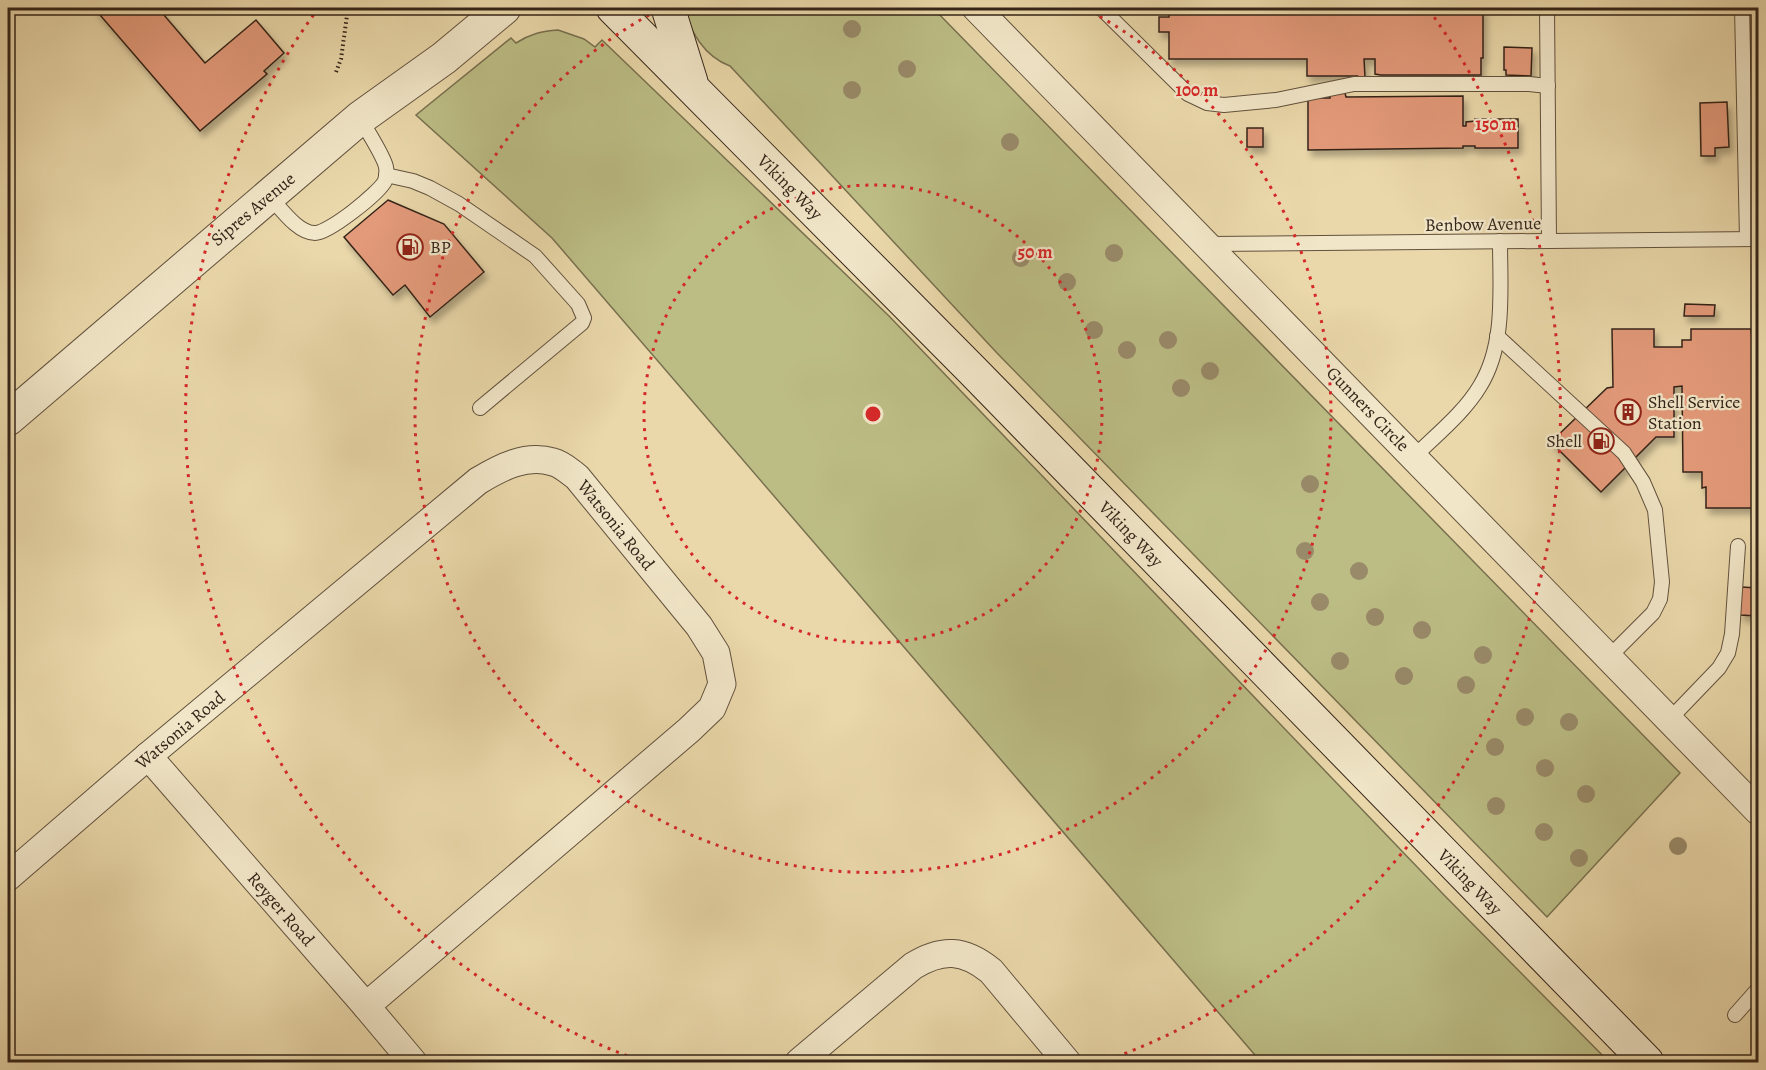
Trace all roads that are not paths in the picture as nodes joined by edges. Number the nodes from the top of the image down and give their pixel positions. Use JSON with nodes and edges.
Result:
{"nodes":[{"id":1,"x":504,"y":8,"type":"edge"},
{"id":2,"x":613,"y":8,"type":"edge"},
{"id":3,"x":668,"y":8,"type":"edge"},
{"id":4,"x":976,"y":8,"type":"edge"},
{"id":5,"x":1101,"y":8,"type":"edge"},
{"id":6,"x":1547,"y":8,"type":"edge"},
{"id":7,"x":1742,"y":8,"type":"edge"},
{"id":8,"x":1548,"y":86,"type":"junction"},
{"id":9,"x":694,"y":90,"type":"junction"},
{"id":10,"x":360,"y":118,"type":"junction"},
{"id":11,"x":386,"y":175,"type":"junction"},
{"id":12,"x":269,"y":196,"type":"junction"},
{"id":13,"x":1753,"y":239,"type":"edge"},
{"id":14,"x":1549,"y":241,"type":"junction"},
{"id":15,"x":1500,"y":242,"type":"junction"},
{"id":16,"x":1208,"y":244,"type":"junction"},
{"id":17,"x":1497,"y":336,"type":"junction"},
{"id":18,"x":480,"y":408,"type":"dead end"},
{"id":19,"x":8,"y":419,"type":"edge"},
{"id":20,"x":1414,"y":457,"type":"junction"},
{"id":21,"x":1738,"y":546,"type":"dead end"},
{"id":22,"x":1609,"y":657,"type":"junction"},
{"id":23,"x":1670,"y":719,"type":"junction"},
{"id":24,"x":148,"y":756,"type":"junction"},
{"id":25,"x":1758,"y":811,"type":"edge"},
{"id":26,"x":8,"y":877,"type":"edge"},
{"id":27,"x":1758,"y":989,"type":"edge"},
{"id":28,"x":366,"y":1006,"type":"junction"},
{"id":29,"x":1735,"y":1015,"type":"dead end"},
{"id":30,"x":413,"y":1062,"type":"edge"},
{"id":31,"x":799,"y":1062,"type":"edge"},
{"id":32,"x":1067,"y":1062,"type":"edge"},
{"id":33,"x":1647,"y":1062,"type":"edge"}],
"edges":[{"from":1,"to":10,"type":"main road","name":"Sipres Avenue"},
{"from":2,"to":9,"type":"main road","name":"Viking Way"},
{"from":3,"to":9,"type":"main road"},
{"from":4,"to":16,"type":"street","name":"Gunners Circle"},
{"from":5,"to":8,"type":"lane"},
{"from":6,"to":8,"type":"lane"},
{"from":7,"to":13,"type":"lane"},
{"from":8,"to":14,"type":"lane"},
{"from":9,"to":33,"type":"main road","name":"Viking Way"},
{"from":10,"to":11,"type":"lane"},
{"from":10,"to":12,"type":"main road","name":"Sipres Avenue"},
{"from":11,"to":12,"type":"lane"},
{"from":11,"to":18,"type":"lane"},
{"from":12,"to":19,"type":"main road","name":"Sipres Avenue"},
{"from":13,"to":14,"type":"lane","name":"Benbow Avenue"},
{"from":14,"to":15,"type":"lane","name":"Benbow Avenue"},
{"from":15,"to":16,"type":"lane","name":"Benbow Avenue"},
{"from":15,"to":17,"type":"lane"},
{"from":16,"to":20,"type":"street","name":"Gunners Circle"},
{"from":17,"to":20,"type":"lane"},
{"from":17,"to":22,"type":"lane"},
{"from":20,"to":22,"type":"street","name":"Gunners Circle"},
{"from":21,"to":23,"type":"lane"},
{"from":22,"to":23,"type":"street","name":"Gunners Circle"},
{"from":23,"to":25,"type":"street","name":"Gunners Circle"},
{"from":24,"to":26,"type":"street","name":"Watsonia Road"},
{"from":24,"to":28,"type":"street","name":"Reyger Road"},
{"from":24,"to":28,"type":"street","name":"Watsonia Road"},
{"from":27,"to":29,"type":"lane"},
{"from":28,"to":30,"type":"street","name":"Reyger Road"},
{"from":31,"to":32,"type":"street"}]}
